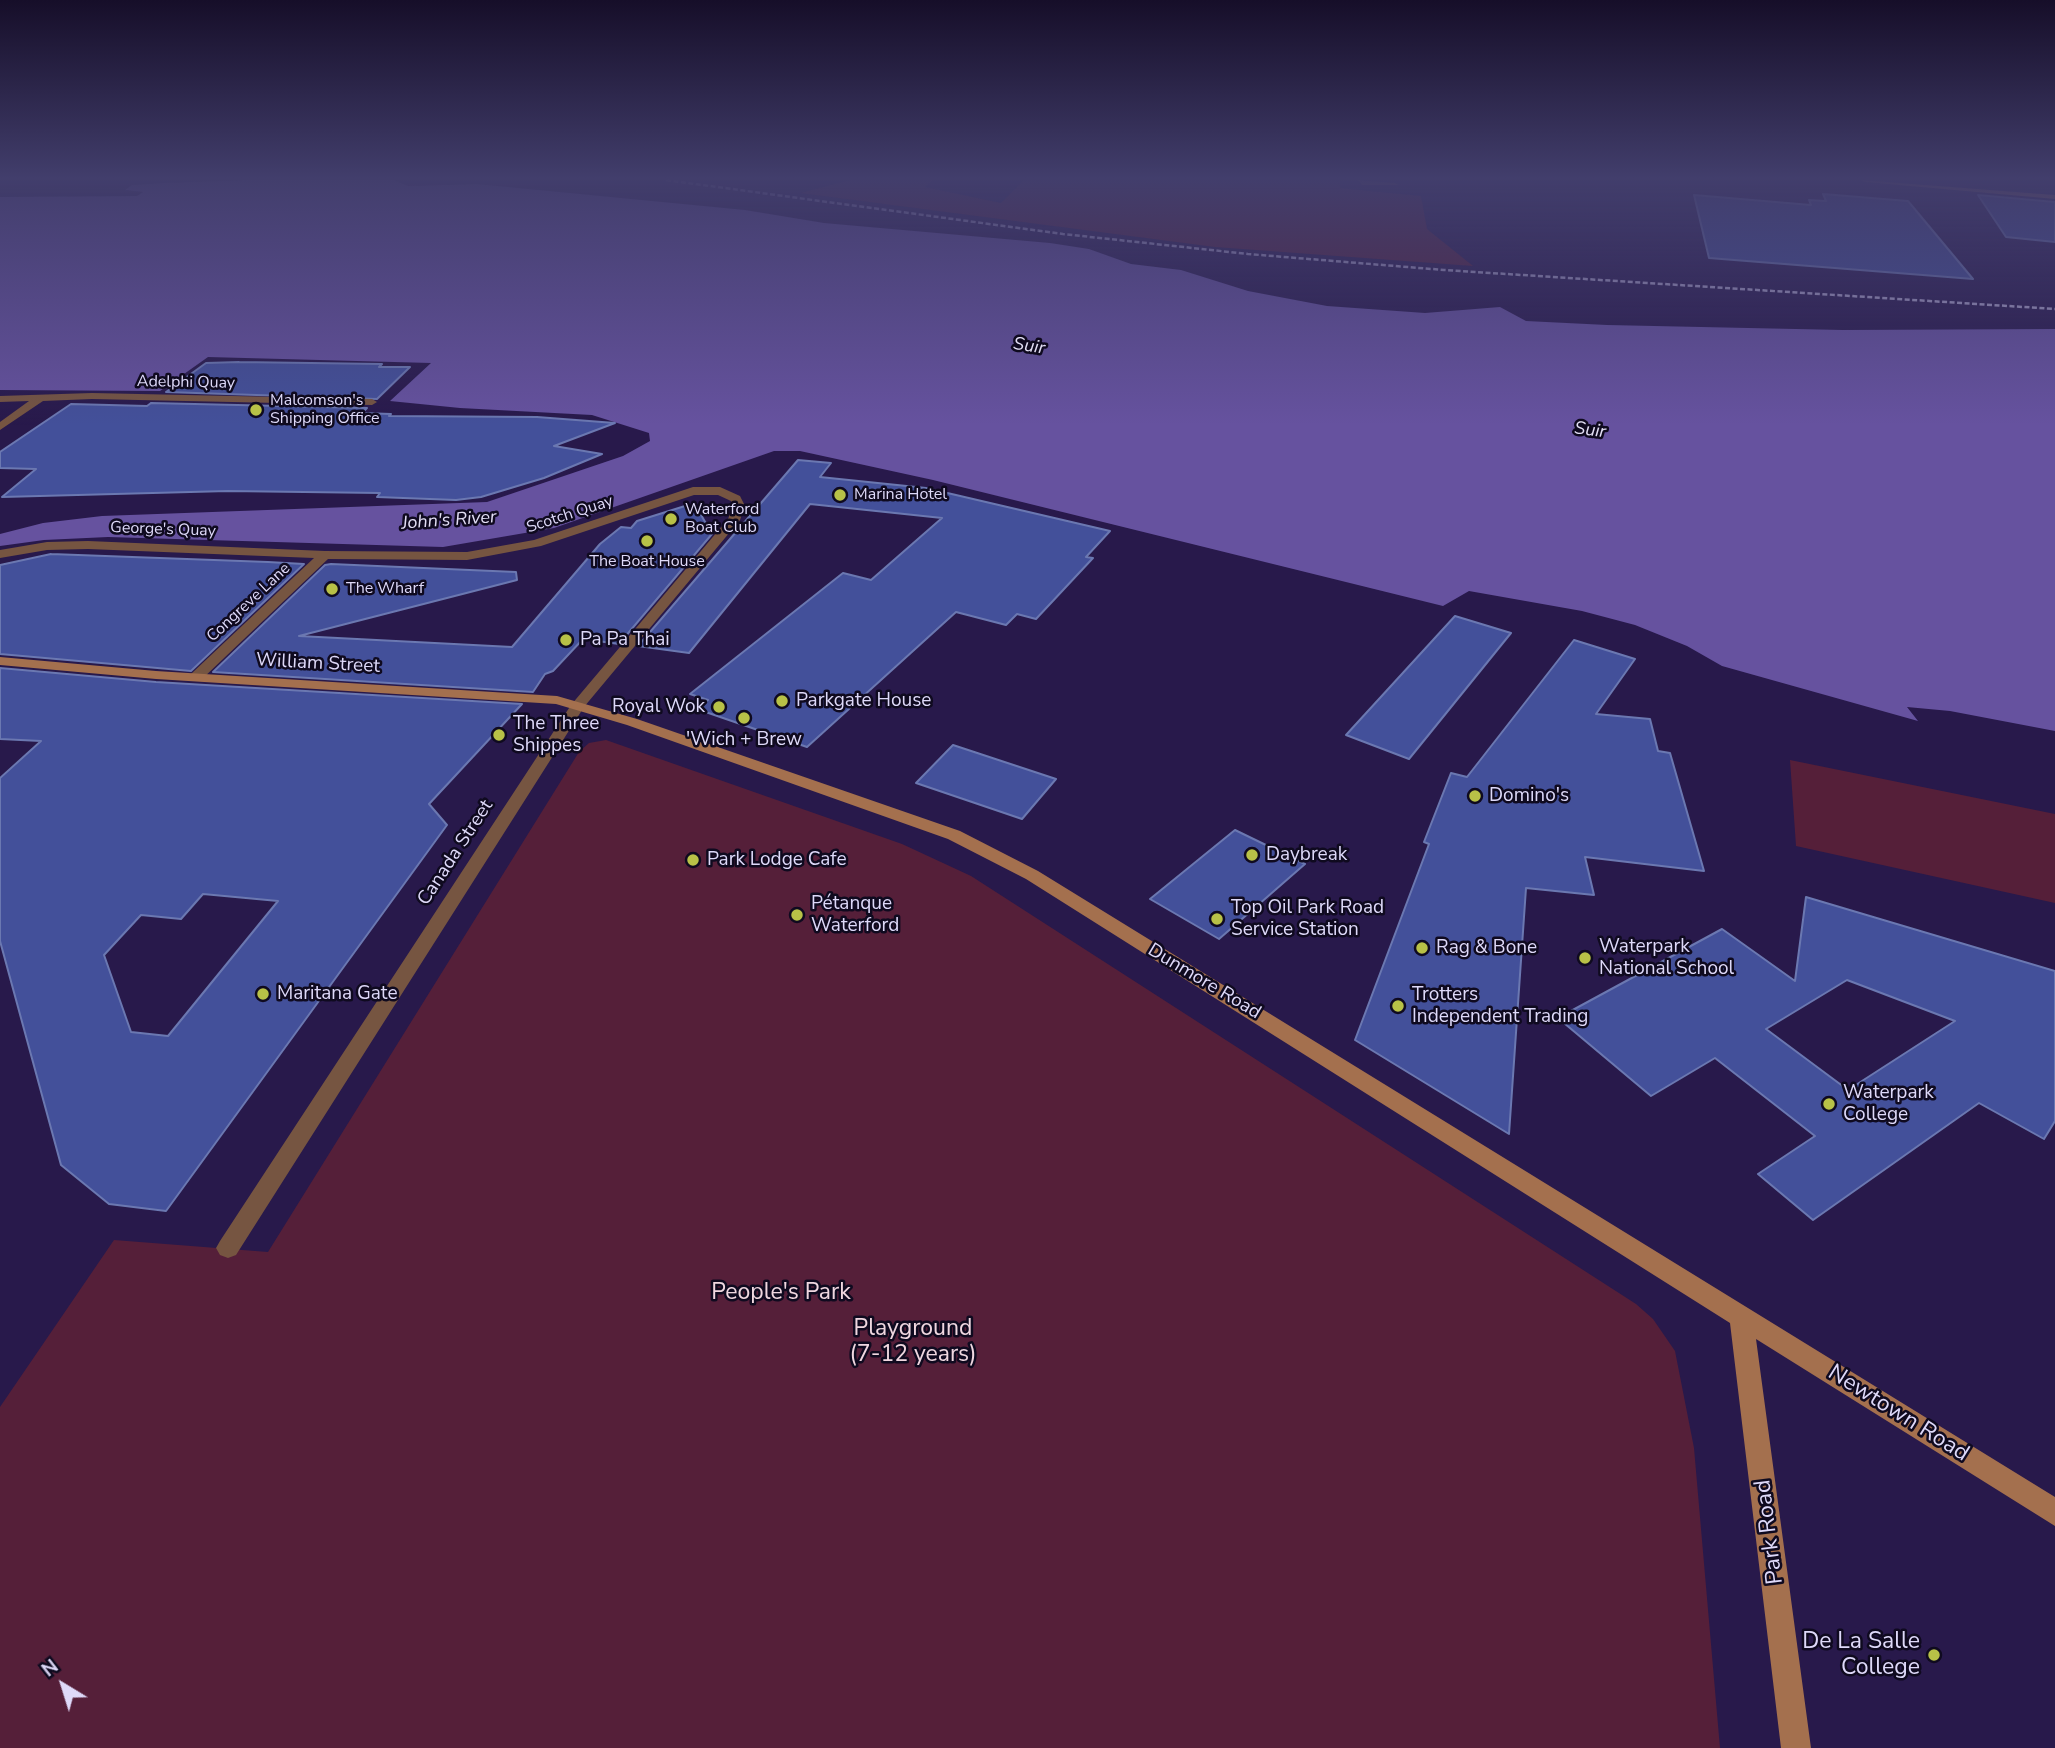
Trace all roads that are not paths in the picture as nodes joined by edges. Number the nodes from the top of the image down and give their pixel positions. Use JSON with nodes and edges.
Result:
{"nodes":[{"id":1,"x":40,"y":398,"type":"junction"},
{"id":2,"x":0,"y":399,"type":"edge"},
{"id":3,"x":372,"y":402,"type":"dead end"},
{"id":4,"x":0,"y":427,"type":"edge"},
{"id":5,"x":736,"y":499,"type":"joint"},
{"id":6,"x":0,"y":554,"type":"edge"},
{"id":7,"x":326,"y":555,"type":"junction"},
{"id":8,"x":0,"y":661,"type":"edge"},
{"id":9,"x":197,"y":677,"type":"junction"},
{"id":10,"x":578,"y":705,"type":"junction"},
{"id":11,"x":632,"y":722,"type":"joint"},
{"id":12,"x":228,"y":1248,"type":"dead end"},
{"id":13,"x":1741,"y":1316,"type":"junction"},
{"id":14,"x":2055,"y":1512,"type":"edge"},
{"id":15,"x":1796,"y":1748,"type":"edge"}],
"edges":[{"from":1,"to":2,"type":"street","name":"Adelphi Quay"},
{"from":1,"to":3,"type":"street","name":"Adelphi Quay"},
{"from":1,"to":4,"type":"street"},
{"from":5,"to":7,"type":"street","name":"Scotch Quay"},
{"from":5,"to":10,"type":"street","name":"Canada Street"},
{"from":6,"to":7,"type":"street","name":"George's Quay"},
{"from":7,"to":9,"type":"street","name":"Congreve Lane"},
{"from":8,"to":9,"type":"main road","name":"William Street"},
{"from":9,"to":10,"type":"main road","name":"William Street"},
{"from":10,"to":11,"type":"main road","name":"William Street"},
{"from":10,"to":12,"type":"street","name":"Canada Street"},
{"from":11,"to":13,"type":"main road","name":"Dunmore Road"},
{"from":13,"to":14,"type":"main road","name":"Newtown Road"},
{"from":13,"to":15,"type":"main road","name":"Park Road"}]}
